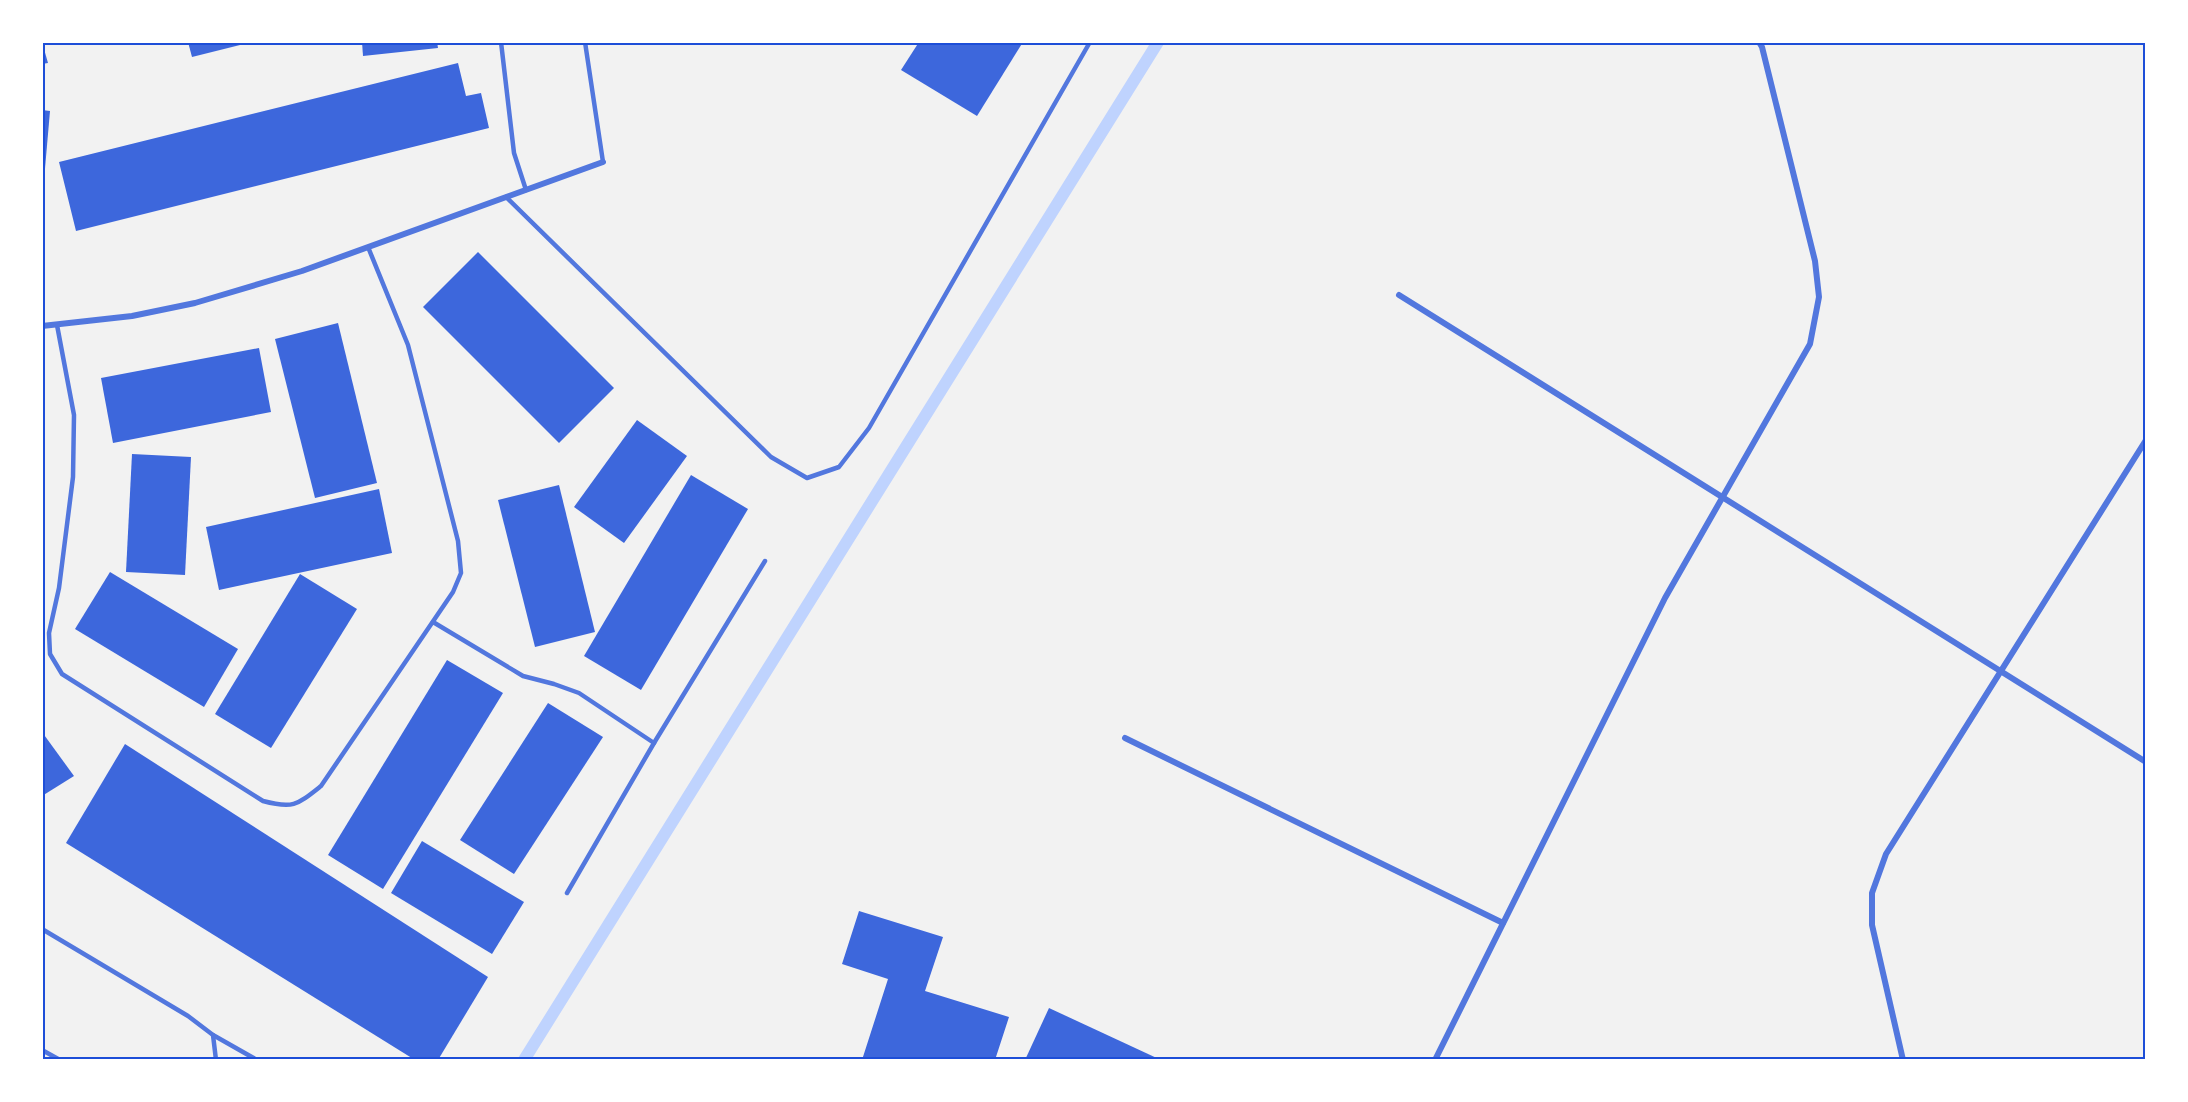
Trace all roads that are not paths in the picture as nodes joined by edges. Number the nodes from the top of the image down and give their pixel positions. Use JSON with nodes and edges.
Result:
{"nodes":[{"id":1,"x":501,"y":42,"type":"edge"},
{"id":2,"x":585,"y":42,"type":"edge"},
{"id":3,"x":1090,"y":42,"type":"edge"},
{"id":4,"x":1759,"y":42,"type":"edge"},
{"id":5,"x":603,"y":162,"type":"joint"},
{"id":6,"x":526,"y":190,"type":"junction"},
{"id":7,"x":507,"y":197,"type":"junction"},
{"id":8,"x":368,"y":247,"type":"junction"},
{"id":9,"x":1399,"y":295,"type":"dead end"},
{"id":10,"x":57,"y":324,"type":"junction"},
{"id":11,"x":42,"y":326,"type":"edge"},
{"id":12,"x":2146,"y":440,"type":"edge"},
{"id":13,"x":1722,"y":495,"type":"junction"},
{"id":14,"x":765,"y":561,"type":"dead end"},
{"id":15,"x":433,"y":622,"type":"junction"},
{"id":16,"x":2000,"y":671,"type":"junction"},
{"id":17,"x":1125,"y":738,"type":"dead end"},
{"id":18,"x":654,"y":743,"type":"junction"},
{"id":19,"x":2146,"y":762,"type":"edge"},
{"id":20,"x":567,"y":893,"type":"dead end"},
{"id":21,"x":1503,"y":924,"type":"junction"},
{"id":22,"x":42,"y":930,"type":"edge"},
{"id":23,"x":213,"y":1035,"type":"junction"},
{"id":24,"x":42,"y":1050,"type":"edge"},
{"id":25,"x":60,"y":1060,"type":"edge"},
{"id":26,"x":216,"y":1060,"type":"edge"},
{"id":27,"x":257,"y":1060,"type":"edge"},
{"id":28,"x":1435,"y":1060,"type":"edge"},
{"id":29,"x":1903,"y":1060,"type":"edge"}],
"edges":[{"from":1,"to":6,"type":"lane"},
{"from":2,"to":5,"type":"lane"},
{"from":3,"to":7,"type":"lane"},
{"from":4,"to":13,"type":"street"},
{"from":5,"to":6,"type":"street"},
{"from":6,"to":7,"type":"street"},
{"from":7,"to":8,"type":"street"},
{"from":8,"to":10,"type":"street"},
{"from":8,"to":15,"type":"lane"},
{"from":9,"to":13,"type":"street"},
{"from":10,"to":11,"type":"street"},
{"from":10,"to":15,"type":"lane"},
{"from":12,"to":16,"type":"street"},
{"from":13,"to":16,"type":"street"},
{"from":13,"to":21,"type":"street"},
{"from":14,"to":18,"type":"lane"},
{"from":15,"to":18,"type":"lane"},
{"from":16,"to":19,"type":"street"},
{"from":16,"to":29,"type":"street"},
{"from":17,"to":21,"type":"street"},
{"from":18,"to":20,"type":"lane"},
{"from":21,"to":28,"type":"street"},
{"from":22,"to":23,"type":"lane"},
{"from":23,"to":26,"type":"lane"},
{"from":23,"to":27,"type":"lane"},
{"from":24,"to":25,"type":"lane"}]}
